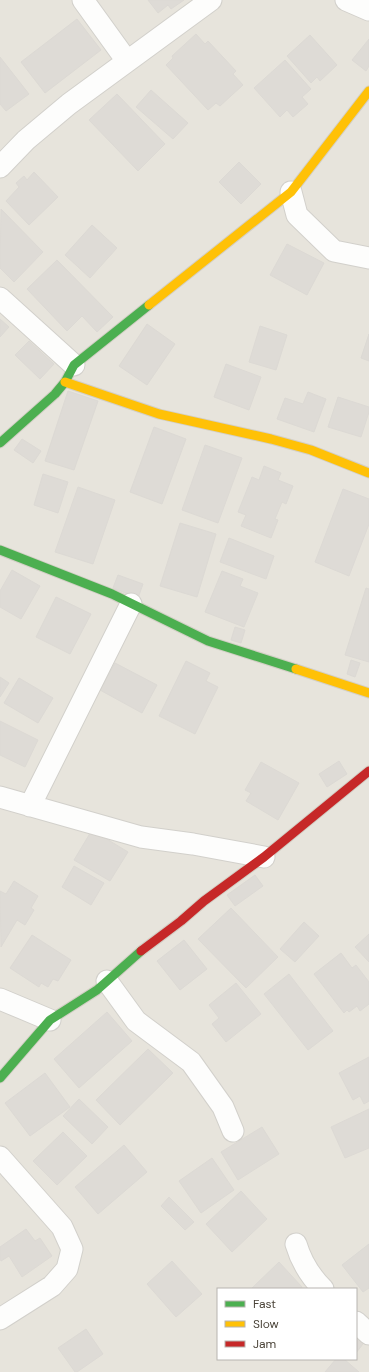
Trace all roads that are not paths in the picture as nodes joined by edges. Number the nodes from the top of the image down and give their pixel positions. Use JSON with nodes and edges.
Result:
{"nodes":[{"id":1,"x":83,"y":0,"type":"edge"},
{"id":2,"x":212,"y":0,"type":"edge"},
{"id":3,"x":346,"y":0,"type":"edge"},
{"id":4,"x":369,"y":10,"type":"edge"},
{"id":5,"x":127,"y":61,"type":"junction"},
{"id":6,"x":369,"y":91,"type":"edge"},
{"id":7,"x":0,"y":167,"type":"edge"},
{"id":8,"x":291,"y":192,"type":"junction"},
{"id":9,"x":369,"y":258,"type":"edge"},
{"id":10,"x":0,"y":298,"type":"edge"},
{"id":11,"x":70,"y":374,"type":"junction"},
{"id":12,"x":0,"y":443,"type":"edge"},
{"id":13,"x":369,"y":473,"type":"edge"},
{"id":14,"x":0,"y":550,"type":"edge"},
{"id":15,"x":131,"y":604,"type":"junction"},
{"id":16,"x":369,"y":694,"type":"edge"},
{"id":17,"x":369,"y":772,"type":"edge"},
{"id":18,"x":0,"y":797,"type":"edge"},
{"id":19,"x":30,"y":806,"type":"junction"},
{"id":20,"x":264,"y":857,"type":"junction"},
{"id":21,"x":107,"y":982,"type":"junction"},
{"id":22,"x":0,"y":999,"type":"edge"},
{"id":23,"x":50,"y":1020,"type":"junction"},
{"id":24,"x":0,"y":1078,"type":"edge"},
{"id":25,"x":233,"y":1131,"type":"dead end"},
{"id":26,"x":0,"y":1157,"type":"edge"},
{"id":27,"x":296,"y":1244,"type":"dead end"},
{"id":28,"x":322,"y":1288,"type":"edge"},
{"id":29,"x":0,"y":1319,"type":"edge"},
{"id":30,"x":357,"y":1323,"type":"edge"},
{"id":31,"x":369,"y":1334,"type":"edge"}],
"edges":[{"from":1,"to":5,"type":"street"},
{"from":2,"to":5,"type":"street"},
{"from":3,"to":4,"type":"street"},
{"from":5,"to":7,"type":"street"},
{"from":6,"to":8,"type":"street"},
{"from":8,"to":9,"type":"street"},
{"from":8,"to":11,"type":"street"},
{"from":10,"to":11,"type":"street"},
{"from":11,"to":12,"type":"street"},
{"from":11,"to":13,"type":"street"},
{"from":14,"to":15,"type":"street"},
{"from":15,"to":16,"type":"street"},
{"from":15,"to":19,"type":"street"},
{"from":17,"to":20,"type":"street"},
{"from":18,"to":19,"type":"street"},
{"from":19,"to":20,"type":"street"},
{"from":20,"to":21,"type":"street"},
{"from":21,"to":23,"type":"street"},
{"from":21,"to":25,"type":"street"},
{"from":22,"to":23,"type":"street"},
{"from":23,"to":24,"type":"street"},
{"from":26,"to":29,"type":"street"},
{"from":27,"to":28,"type":"street"},
{"from":30,"to":31,"type":"street"}]}
